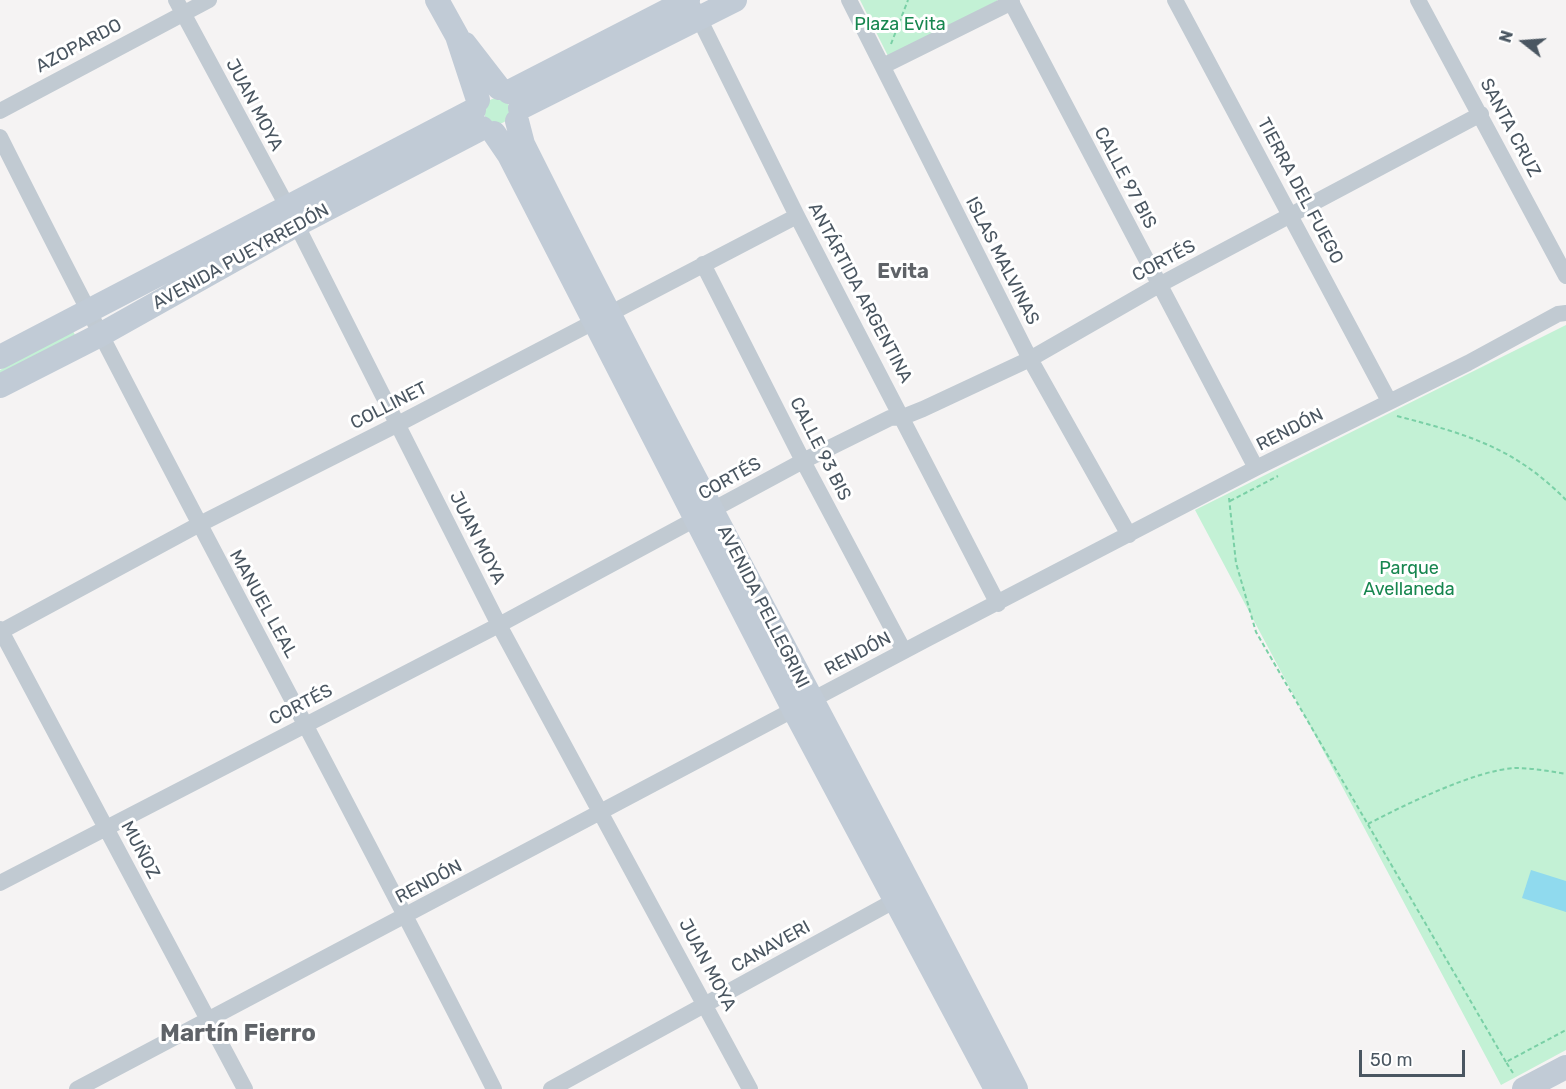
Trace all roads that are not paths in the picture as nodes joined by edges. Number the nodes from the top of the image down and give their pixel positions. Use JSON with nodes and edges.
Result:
{"nodes":[{"id":1,"x":209,"y":0,"type":"edge"},
{"id":2,"x":437,"y":0,"type":"edge"},
{"id":3,"x":735,"y":0,"type":"edge"},
{"id":4,"x":849,"y":0,"type":"edge"},
{"id":5,"x":1175,"y":0,"type":"edge"},
{"id":6,"x":1418,"y":0,"type":"edge"},
{"id":7,"x":1011,"y":1,"type":"edge"},
{"id":8,"x":180,"y":6,"type":"edge"},
{"id":9,"x":692,"y":6,"type":"edge"},
{"id":10,"x":457,"y":36,"type":"junction"},
{"id":11,"x":883,"y":66,"type":"junction"},
{"id":12,"x":511,"y":102,"type":"junction"},
{"id":13,"x":0,"y":111,"type":"edge"},
{"id":14,"x":1481,"y":114,"type":"junction"},
{"id":15,"x":482,"y":118,"type":"junction"},
{"id":16,"x":0,"y":137,"type":"edge"},
{"id":17,"x":1292,"y":215,"type":"junction"},
{"id":18,"x":291,"y":216,"type":"junction"},
{"id":19,"x":797,"y":216,"type":"junction"},
{"id":20,"x":703,"y":264,"type":"junction"},
{"id":21,"x":1566,"y":276,"type":"edge"},
{"id":22,"x":1159,"y":285,"type":"junction"},
{"id":23,"x":88,"y":312,"type":"junction"},
{"id":24,"x":1566,"y":313,"type":"edge"},
{"id":25,"x":600,"y":317,"type":"junction"},
{"id":26,"x":102,"y":334,"type":"junction"},
{"id":27,"x":0,"y":357,"type":"edge"},
{"id":28,"x":1030,"y":359,"type":"junction"},
{"id":29,"x":0,"y":386,"type":"edge"},
{"id":30,"x":1391,"y":408,"type":"junction"},
{"id":31,"x":903,"y":417,"type":"junction"},
{"id":32,"x":398,"y":424,"type":"junction"},
{"id":33,"x":803,"y":461,"type":"junction"},
{"id":34,"x":1256,"y":468,"type":"junction"},
{"id":35,"x":704,"y":515,"type":"junction"},
{"id":36,"x":198,"y":525,"type":"junction"},
{"id":37,"x":1129,"y":535,"type":"junction"},
{"id":38,"x":998,"y":604,"type":"junction"},
{"id":39,"x":500,"y":624,"type":"junction"},
{"id":40,"x":0,"y":631,"type":"edge"},
{"id":41,"x":904,"y":651,"type":"junction"},
{"id":42,"x":803,"y":705,"type":"junction"},
{"id":43,"x":306,"y":724,"type":"junction"},
{"id":44,"x":602,"y":811,"type":"junction"},
{"id":45,"x":107,"y":829,"type":"junction"},
{"id":46,"x":0,"y":883,"type":"edge"},
{"id":47,"x":906,"y":895,"type":"junction"},
{"id":48,"x":407,"y":916,"type":"junction"},
{"id":49,"x":706,"y":1006,"type":"junction"},
{"id":50,"x":209,"y":1020,"type":"junction"},
{"id":51,"x":1566,"y":1067,"type":"edge"},
{"id":52,"x":1533,"y":1084,"type":"edge"},
{"id":53,"x":77,"y":1089,"type":"edge"},
{"id":54,"x":245,"y":1089,"type":"edge"},
{"id":55,"x":494,"y":1089,"type":"edge"},
{"id":56,"x":551,"y":1089,"type":"edge"},
{"id":57,"x":750,"y":1089,"type":"edge"},
{"id":58,"x":1010,"y":1089,"type":"edge"}],
"edges":[{"from":1,"to":8,"type":"street","name":"AZOPARDO"},
{"from":2,"to":10,"type":"main road","name":"AVENIDA PELLEGRINI"},
{"from":3,"to":9,"type":"main road"},
{"from":4,"to":11,"type":"street","name":"ISLAS MALVINAS"},
{"from":5,"to":17,"type":"street","name":"TIERRA DEL FUEGO"},
{"from":6,"to":14,"type":"street","name":"SANTA CRUZ"},
{"from":7,"to":11,"type":"street"},
{"from":7,"to":22,"type":"street","name":"CALLE 97 BIS"},
{"from":8,"to":13,"type":"street","name":"AZOPARDO"},
{"from":8,"to":18,"type":"street","name":"JUAN MOYA"},
{"from":9,"to":12,"type":"main road"},
{"from":9,"to":19,"type":"street","name":"ANTÁRTIDA ARGENTINA"},
{"from":10,"to":12,"type":"main road","name":"AVENIDA PELLEGRINI"},
{"from":10,"to":15,"type":"main road","name":"AVENIDA PELLEGRINI"},
{"from":11,"to":28,"type":"street","name":"ISLAS MALVINAS"},
{"from":12,"to":15,"type":"main road"},
{"from":12,"to":15,"type":"main road"},
{"from":12,"to":25,"type":"main road","name":"AVENIDA PELLEGRINI"},
{"from":14,"to":17,"type":"street","name":"CORTÉS"},
{"from":14,"to":21,"type":"street","name":"SANTA CRUZ"},
{"from":15,"to":18,"type":"main road","name":"AVENIDA PUEYRREDÓN"},
{"from":15,"to":25,"type":"main road","name":"AVENIDA PELLEGRINI"},
{"from":16,"to":23,"type":"street","name":"MANUEL LEAL"},
{"from":17,"to":22,"type":"street","name":"CORTÉS"},
{"from":17,"to":30,"type":"street","name":"TIERRA DEL FUEGO"},
{"from":18,"to":23,"type":"main road","name":"AVENIDA PUEYRREDÓN"},
{"from":18,"to":26,"type":"main road","name":"AVENIDA PUEYRREDÓN"},
{"from":18,"to":32,"type":"street","name":"JUAN MOYA"},
{"from":19,"to":20,"type":"street","name":"COLLINET"},
{"from":19,"to":31,"type":"street","name":"ANTÁRTIDA ARGENTINA"},
{"from":20,"to":25,"type":"street","name":"COLLINET"},
{"from":20,"to":33,"type":"street","name":"CALLE 93 BIS"},
{"from":22,"to":28,"type":"street","name":"CORTÉS"},
{"from":22,"to":34,"type":"street","name":"CALLE 97 BIS"},
{"from":23,"to":26,"type":"street","name":"MANUEL LEAL"},
{"from":23,"to":27,"type":"main road","name":"AVENIDA PUEYRREDÓN"},
{"from":24,"to":30,"type":"street","name":"RENDÓN"},
{"from":25,"to":32,"type":"street","name":"COLLINET"},
{"from":25,"to":35,"type":"main road","name":"AVENIDA PELLEGRINI"},
{"from":26,"to":29,"type":"main road","name":"AVENIDA PUEYRREDÓN"},
{"from":26,"to":36,"type":"street","name":"MANUEL LEAL"},
{"from":28,"to":31,"type":"street","name":"CORTÉS"},
{"from":28,"to":37,"type":"street","name":"ISLAS MALVINAS"},
{"from":30,"to":34,"type":"street","name":"RENDÓN"},
{"from":31,"to":33,"type":"street","name":"CORTÉS"},
{"from":31,"to":38,"type":"street","name":"ANTÁRTIDA ARGENTINA"},
{"from":32,"to":36,"type":"street","name":"COLLINET"},
{"from":32,"to":39,"type":"street","name":"JUAN MOYA"},
{"from":33,"to":35,"type":"street","name":"CORTÉS"},
{"from":33,"to":41,"type":"street","name":"CALLE 93 BIS"},
{"from":34,"to":37,"type":"street","name":"RENDÓN"},
{"from":35,"to":39,"type":"street","name":"CORTÉS"},
{"from":35,"to":42,"type":"main road","name":"AVENIDA PELLEGRINI"},
{"from":36,"to":40,"type":"street","name":"COLLINET"},
{"from":36,"to":43,"type":"street","name":"MANUEL LEAL"},
{"from":37,"to":38,"type":"street","name":"RENDÓN"},
{"from":38,"to":41,"type":"street","name":"RENDÓN"},
{"from":39,"to":43,"type":"street","name":"CORTÉS"},
{"from":39,"to":44,"type":"street","name":"JUAN MOYA"},
{"from":40,"to":45,"type":"street","name":"MUÑOZ"},
{"from":41,"to":42,"type":"street","name":"RENDÓN"},
{"from":42,"to":44,"type":"street","name":"RENDÓN"},
{"from":42,"to":47,"type":"main road","name":"AVENIDA PELLEGRINI"},
{"from":43,"to":45,"type":"street","name":"CORTÉS"},
{"from":43,"to":48,"type":"street","name":"MANUEL LEAL"},
{"from":44,"to":48,"type":"street","name":"RENDÓN"},
{"from":44,"to":49,"type":"street","name":"JUAN MOYA"},
{"from":45,"to":46,"type":"street","name":"CORTÉS"},
{"from":45,"to":50,"type":"street","name":"MUÑOZ"},
{"from":47,"to":49,"type":"street","name":"CANAVERI"},
{"from":47,"to":58,"type":"main road","name":"AVENIDA PELLEGRINI"},
{"from":48,"to":50,"type":"street","name":"RENDÓN"},
{"from":48,"to":55,"type":"street","name":"MANUEL LEAL"},
{"from":49,"to":56,"type":"street","name":"CANAVERI"},
{"from":49,"to":57,"type":"street","name":"JUAN MOYA"},
{"from":50,"to":53,"type":"street","name":"RENDÓN"},
{"from":50,"to":54,"type":"street","name":"MUÑOZ"},
{"from":51,"to":52,"type":"main road"}]}
